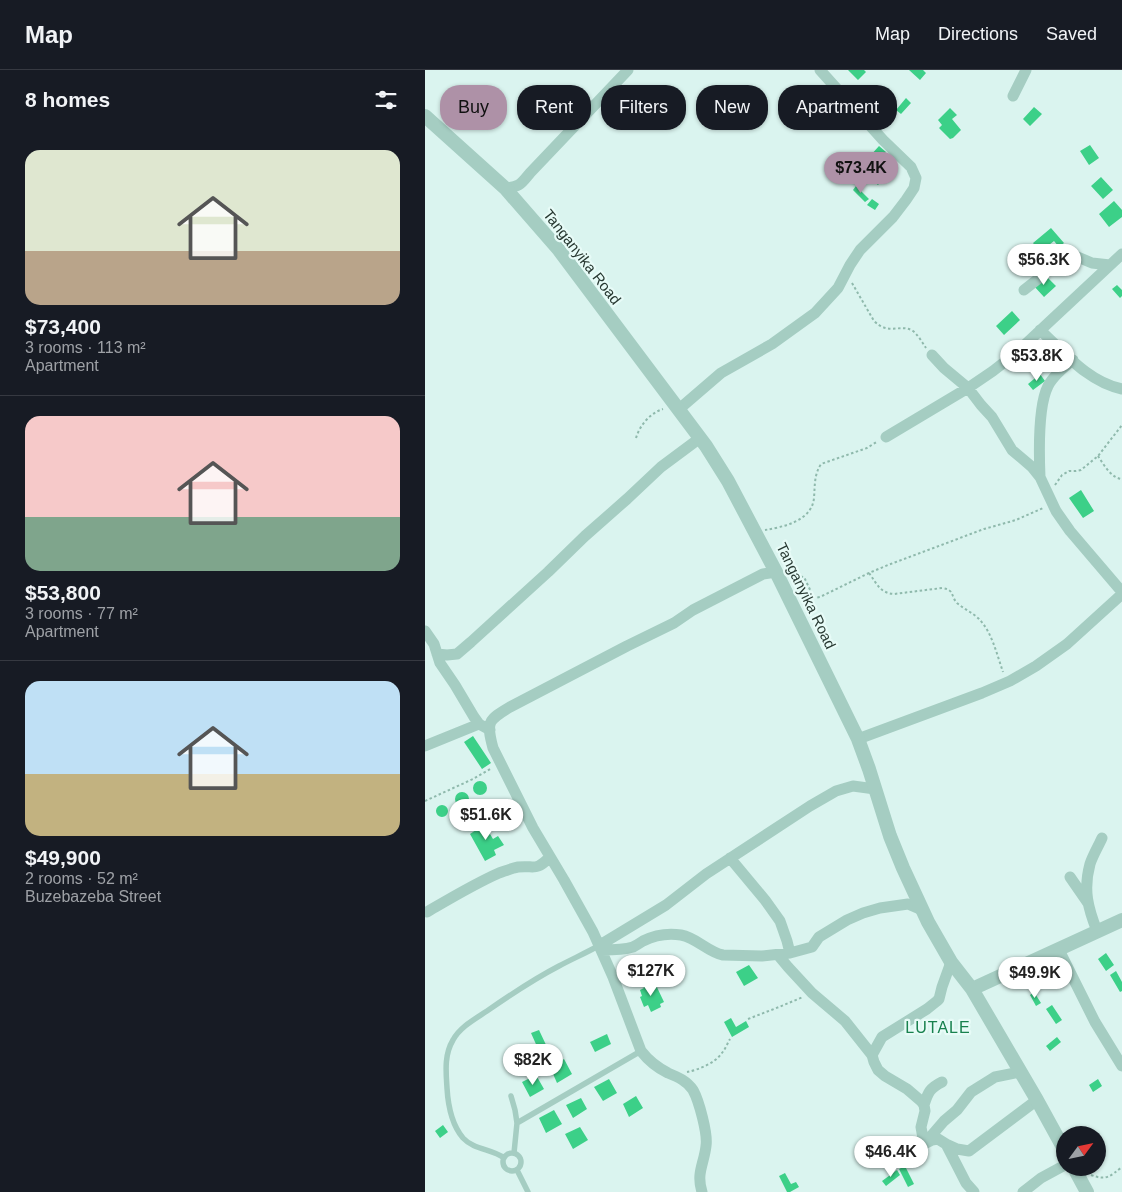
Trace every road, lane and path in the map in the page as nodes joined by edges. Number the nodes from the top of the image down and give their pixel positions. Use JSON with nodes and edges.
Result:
{"nodes":[{"id":1,"x":628,"y":70,"type":"edge"},
{"id":2,"x":820,"y":70,"type":"edge"},
{"id":3,"x":1026,"y":70,"type":"edge"},
{"id":4,"x":1013,"y":96,"type":"dead end"},
{"id":5,"x":425,"y":116,"type":"edge"},
{"id":6,"x":505,"y":188,"type":"junction"},
{"id":7,"x":1122,"y":254,"type":"edge"},
{"id":8,"x":1110,"y":265,"type":"junction"},
{"id":9,"x":847,"y":272,"type":"junction"},
{"id":10,"x":1024,"y":290,"type":"dead end"},
{"id":11,"x":1041,"y":330,"type":"junction"},
{"id":12,"x":932,"y":355,"type":"joint"},
{"id":13,"x":1073,"y":360,"type":"junction"},
{"id":14,"x":968,"y":388,"type":"junction"},
{"id":15,"x":1122,"y":389,"type":"edge"},
{"id":16,"x":676,"y":407,"type":"junction"},
{"id":17,"x":1122,"y":425,"type":"edge"},
{"id":18,"x":886,"y":437,"type":"joint"},
{"id":19,"x":636,"y":438,"type":"dead end"},
{"id":20,"x":700,"y":438,"type":"junction"},
{"id":21,"x":1098,"y":456,"type":"junction"},
{"id":22,"x":1040,"y":476,"type":"junction"},
{"id":23,"x":1122,"y":479,"type":"edge"},
{"id":24,"x":1050,"y":499,"type":"junction"},
{"id":25,"x":756,"y":532,"type":"junction"},
{"id":26,"x":776,"y":572,"type":"junction"},
{"id":27,"x":869,"y":573,"type":"junction"},
{"id":28,"x":783,"y":587,"type":"junction"},
{"id":29,"x":1122,"y":593,"type":"edge"},
{"id":30,"x":425,"y":631,"type":"edge"},
{"id":31,"x":437,"y":654,"type":"junction"},
{"id":32,"x":1006,"y":682,"type":"junction"},
{"id":33,"x":485,"y":727,"type":"junction"},
{"id":34,"x":858,"y":739,"type":"junction"},
{"id":35,"x":425,"y":746,"type":"edge"},
{"id":36,"x":501,"y":763,"type":"junction"},
{"id":37,"x":875,"y":789,"type":"junction"},
{"id":38,"x":425,"y":801,"type":"edge"},
{"id":39,"x":1101,"y":838,"type":"dead end"},
{"id":40,"x":550,"y":857,"type":"junction"},
{"id":41,"x":730,"y":858,"type":"junction"},
{"id":42,"x":1070,"y":877,"type":"dead end"},
{"id":43,"x":1088,"y":903,"type":"junction"},
{"id":44,"x":922,"y":910,"type":"junction"},
{"id":45,"x":427,"y":912,"type":"dead end"},
{"id":46,"x":1122,"y":920,"type":"edge"},
{"id":47,"x":1097,"y":931,"type":"junction"},
{"id":48,"x":601,"y":948,"type":"junction"},
{"id":49,"x":1059,"y":950,"type":"junction"},
{"id":50,"x":790,"y":953,"type":"junction"},
{"id":51,"x":778,"y":955,"type":"junction"},
{"id":52,"x":951,"y":962,"type":"junction"},
{"id":53,"x":972,"y":989,"type":"junction"},
{"id":54,"x":812,"y":993,"type":"junction"},
{"id":55,"x":748,"y":1019,"type":"dead end"},
{"id":56,"x":730,"y":1039,"type":"dead end"},
{"id":57,"x":641,"y":1051,"type":"junction"},
{"id":58,"x":872,"y":1055,"type":"junction"},
{"id":59,"x":1122,"y":1066,"type":"edge"},
{"id":60,"x":667,"y":1072,"type":"junction"},
{"id":61,"x":1020,"y":1072,"type":"junction"},
{"id":62,"x":942,"y":1082,"type":"dead end"},
{"id":63,"x":511,"y":1096,"type":"dead end"},
{"id":64,"x":1037,"y":1100,"type":"junction"},
{"id":65,"x":924,"y":1105,"type":"junction"},
{"id":66,"x":517,"y":1123,"type":"junction"},
{"id":67,"x":1056,"y":1135,"type":"edge"},
{"id":68,"x":923,"y":1144,"type":"junction"},
{"id":69,"x":946,"y":1144,"type":"junction"},
{"id":70,"x":513,"y":1154,"type":"junction"},
{"id":71,"x":504,"y":1158,"type":"junction"},
{"id":72,"x":1122,"y":1167,"type":"edge"},
{"id":73,"x":1056,"y":1169,"type":"edge"},
{"id":74,"x":517,"y":1170,"type":"junction"},
{"id":75,"x":1079,"y":1176,"type":"edge"},
{"id":76,"x":1094,"y":1176,"type":"edge"},
{"id":77,"x":528,"y":1192,"type":"edge"},
{"id":78,"x":702,"y":1192,"type":"edge"},
{"id":79,"x":974,"y":1192,"type":"edge"},
{"id":80,"x":1023,"y":1192,"type":"edge"},
{"id":81,"x":1087,"y":1192,"type":"edge"}],
"edges":[{"from":1,"to":6,"type":"street"},
{"from":2,"to":9,"type":"street"},
{"from":3,"to":4,"type":"street"},
{"from":5,"to":6,"type":"street","name":"Tanganyika Road"},
{"from":6,"to":16,"type":"street","name":"Tanganyika Road"},
{"from":7,"to":8,"type":"street"},
{"from":8,"to":10,"type":"street"},
{"from":8,"to":11,"type":"street"},
{"from":9,"to":12,"type":"path"},
{"from":9,"to":16,"type":"street"},
{"from":11,"to":13,"type":"street"},
{"from":11,"to":14,"type":"street"},
{"from":12,"to":14,"type":"street"},
{"from":13,"to":15,"type":"street"},
{"from":13,"to":22,"type":"street"},
{"from":14,"to":18,"type":"street"},
{"from":14,"to":22,"type":"street"},
{"from":16,"to":19,"type":"path"},
{"from":16,"to":20,"type":"street","name":"Tanganyika Road"},
{"from":17,"to":21,"type":"path"},
{"from":18,"to":25,"type":"path"},
{"from":20,"to":25,"type":"street","name":"Tanganyika Road"},
{"from":20,"to":31,"type":"street"},
{"from":21,"to":23,"type":"path"},
{"from":21,"to":24,"type":"path"},
{"from":22,"to":24,"type":"street"},
{"from":24,"to":27,"type":"path"},
{"from":24,"to":29,"type":"street"},
{"from":25,"to":26,"type":"street","name":"Tanganyika Road"},
{"from":26,"to":28,"type":"street","name":"Tanganyika Road"},
{"from":26,"to":33,"type":"street"},
{"from":27,"to":28,"type":"path"},
{"from":27,"to":32,"type":"path"},
{"from":28,"to":34,"type":"street","name":"Tanganyika Road"},
{"from":29,"to":32,"type":"street"},
{"from":30,"to":31,"type":"street"},
{"from":31,"to":33,"type":"street"},
{"from":32,"to":34,"type":"street"},
{"from":33,"to":35,"type":"street"},
{"from":33,"to":36,"type":"street"},
{"from":34,"to":37,"type":"street","name":"Tanganyika Road"},
{"from":36,"to":38,"type":"path"},
{"from":36,"to":40,"type":"street"},
{"from":37,"to":41,"type":"street"},
{"from":37,"to":44,"type":"street","name":"Tanganyika Road"},
{"from":39,"to":43,"type":"street"},
{"from":40,"to":45,"type":"street"},
{"from":40,"to":48,"type":"street"},
{"from":41,"to":48,"type":"street"},
{"from":41,"to":50,"type":"street"},
{"from":42,"to":43,"type":"street"},
{"from":43,"to":47,"type":"street"},
{"from":44,"to":50,"type":"street"},
{"from":44,"to":52,"type":"street","name":"Tanganyika Road"},
{"from":46,"to":47,"type":"street"},
{"from":47,"to":49,"type":"street"},
{"from":48,"to":51,"type":"street"},
{"from":48,"to":57,"type":"street"},
{"from":48,"to":71,"type":"lane"},
{"from":49,"to":53,"type":"street"},
{"from":49,"to":59,"type":"street"},
{"from":50,"to":51,"type":"street"},
{"from":51,"to":54,"type":"street"},
{"from":52,"to":53,"type":"street","name":"Tanganyika Road"},
{"from":52,"to":58,"type":"street"},
{"from":53,"to":61,"type":"street","name":"Tanganyika Road"},
{"from":54,"to":55,"type":"path"},
{"from":54,"to":58,"type":"street"},
{"from":56,"to":60,"type":"path"},
{"from":57,"to":60,"type":"street"},
{"from":57,"to":66,"type":"lane"},
{"from":58,"to":65,"type":"street"},
{"from":60,"to":78,"type":"street"},
{"from":61,"to":64,"type":"street","name":"Tanganyika Road"},
{"from":61,"to":68,"type":"street"},
{"from":62,"to":65,"type":"street"},
{"from":63,"to":66,"type":"lane"},
{"from":64,"to":67,"type":"street","name":"Tanganyika Road"},
{"from":64,"to":69,"type":"street"},
{"from":65,"to":68,"type":"street"},
{"from":66,"to":70,"type":"lane"},
{"from":68,"to":69,"type":"street"},
{"from":69,"to":79,"type":"street"},
{"from":70,"to":71,"type":"lane"},
{"from":70,"to":74,"type":"lane"},
{"from":71,"to":74,"type":"lane"},
{"from":72,"to":76,"type":"path"},
{"from":73,"to":80,"type":"street"},
{"from":74,"to":77,"type":"lane"},
{"from":75,"to":81,"type":"street"}]}
